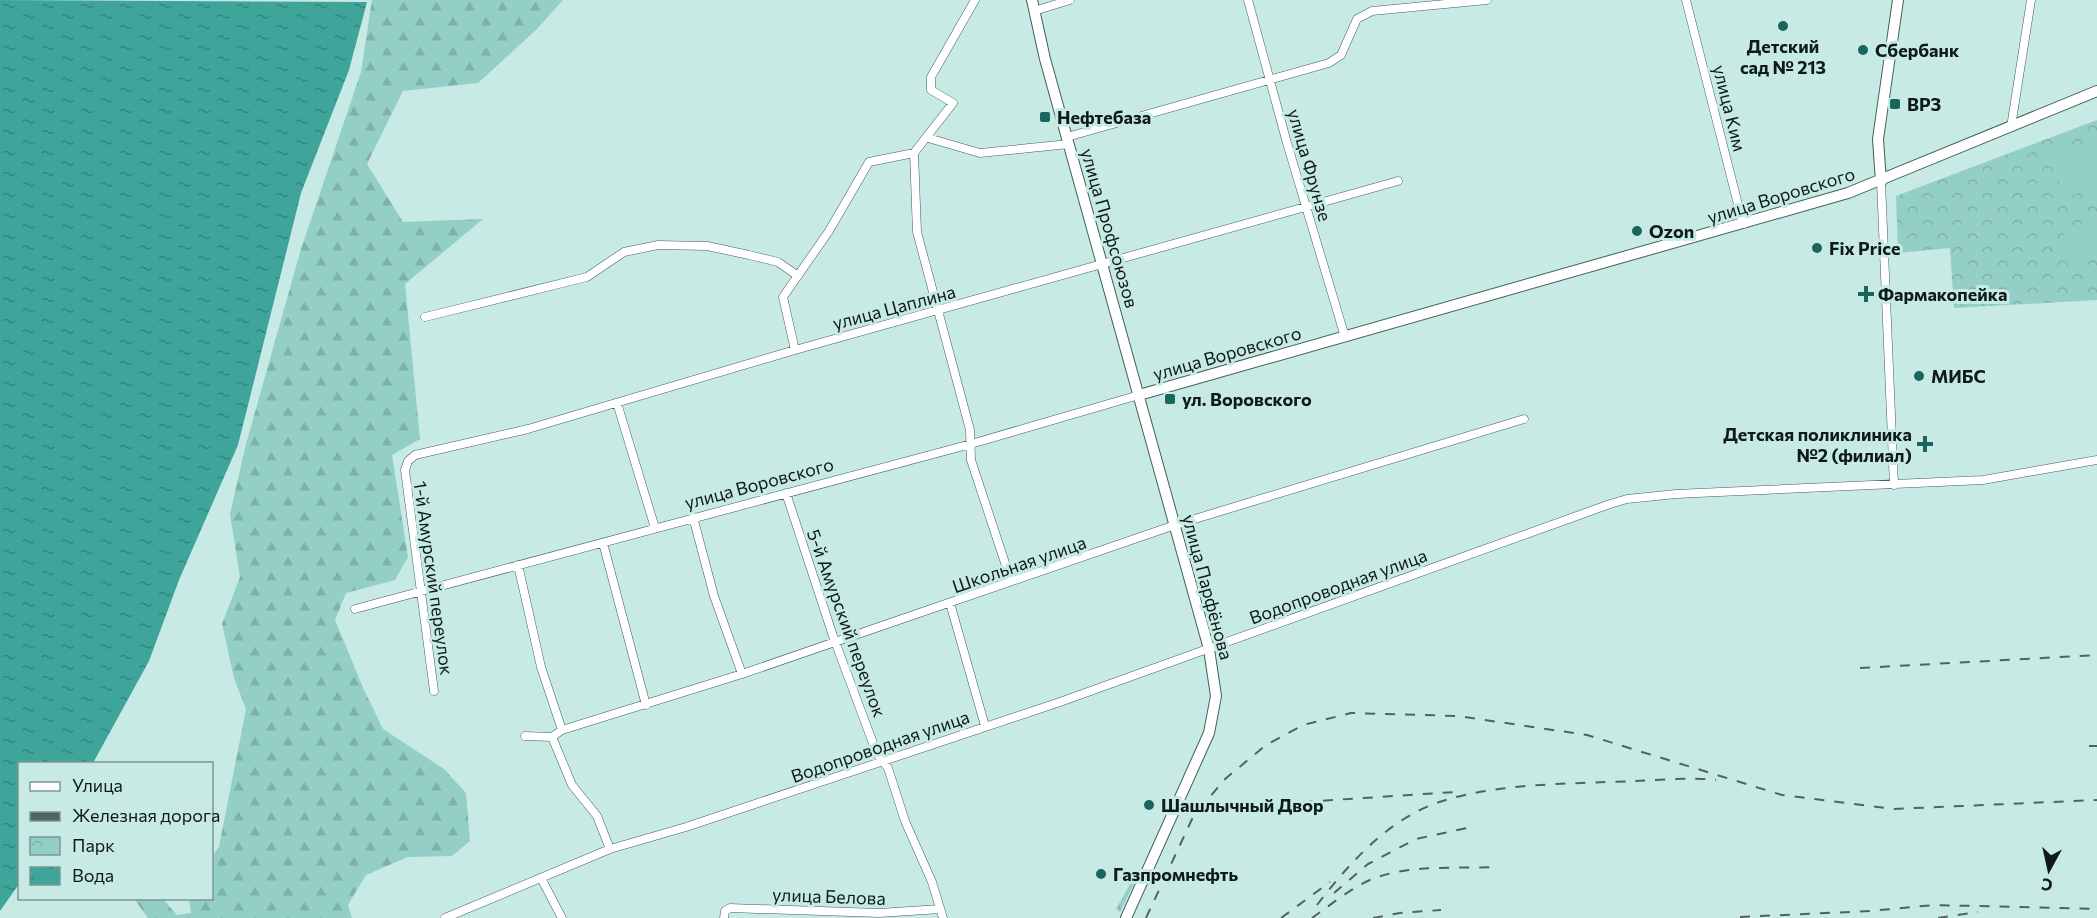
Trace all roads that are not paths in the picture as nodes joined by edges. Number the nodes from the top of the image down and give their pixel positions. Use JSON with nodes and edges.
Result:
{"nodes":[{"id":1,"x":975,"y":0,"type":"edge"},
{"id":2,"x":1070,"y":0,"type":"edge"},
{"id":3,"x":1248,"y":0,"type":"edge"},
{"id":4,"x":1487,"y":0,"type":"edge"},
{"id":5,"x":1686,"y":0,"type":"edge"},
{"id":6,"x":1898,"y":0,"type":"edge"},
{"id":7,"x":2031,"y":0,"type":"edge"},
{"id":8,"x":1033,"y":5,"type":"edge"},
{"id":9,"x":1270,"y":79,"type":"junction"},
{"id":10,"x":2097,"y":91,"type":"edge"},
{"id":11,"x":2012,"y":127,"type":"junction"},
{"id":12,"x":928,"y":138,"type":"junction"},
{"id":13,"x":1068,"y":140,"type":"junction"},
{"id":14,"x":915,"y":153,"type":"junction"},
{"id":15,"x":1398,"y":181,"type":"dead end"},
{"id":16,"x":1881,"y":182,"type":"junction"},
{"id":17,"x":1306,"y":207,"type":"junction"},
{"id":18,"x":1743,"y":224,"type":"junction"},
{"id":19,"x":1104,"y":265,"type":"junction"},
{"id":20,"x":798,"y":276,"type":"junction"},
{"id":21,"x":938,"y":311,"type":"junction"},
{"id":22,"x":425,"y":317,"type":"dead end"},
{"id":23,"x":1345,"y":337,"type":"junction"},
{"id":24,"x":795,"y":350,"type":"junction"},
{"id":25,"x":1139,"y":395,"type":"junction"},
{"id":26,"x":616,"y":403,"type":"junction"},
{"id":27,"x":1524,"y":419,"type":"dead end"},
{"id":28,"x":971,"y":444,"type":"junction"},
{"id":29,"x":2097,"y":460,"type":"edge"},
{"id":30,"x":405,"y":470,"type":"joint"},
{"id":31,"x":1894,"y":485,"type":"junction"},
{"id":32,"x":786,"y":493,"type":"junction"},
{"id":33,"x":693,"y":517,"type":"junction"},
{"id":34,"x":1175,"y":525,"type":"junction"},
{"id":35,"x":655,"y":528,"type":"junction"},
{"id":36,"x":603,"y":543,"type":"junction"},
{"id":37,"x":518,"y":565,"type":"junction"},
{"id":38,"x":1011,"y":581,"type":"junction"},
{"id":39,"x":421,"y":590,"type":"junction"},
{"id":40,"x":950,"y":603,"type":"junction"},
{"id":41,"x":355,"y":609,"type":"dead end"},
{"id":42,"x":837,"y":641,"type":"junction"},
{"id":43,"x":1209,"y":649,"type":"junction"},
{"id":44,"x":742,"y":674,"type":"junction"},
{"id":45,"x":434,"y":691,"type":"dead end"},
{"id":46,"x":646,"y":705,"type":"junction"},
{"id":47,"x":985,"y":726,"type":"junction"},
{"id":48,"x":562,"y":730,"type":"junction"},
{"id":49,"x":525,"y":736,"type":"dead end"},
{"id":50,"x":552,"y":737,"type":"junction"},
{"id":51,"x":882,"y":761,"type":"junction"},
{"id":52,"x":610,"y":849,"type":"junction"},
{"id":53,"x":541,"y":878,"type":"junction"},
{"id":54,"x":940,"y":909,"type":"junction"},
{"id":55,"x":445,"y":918,"type":"edge"},
{"id":56,"x":562,"y":918,"type":"edge"},
{"id":57,"x":724,"y":918,"type":"edge"},
{"id":58,"x":943,"y":918,"type":"edge"},
{"id":59,"x":1126,"y":918,"type":"edge"}],
"edges":[{"from":1,"to":12,"type":"street"},
{"from":2,"to":8,"type":"street"},
{"from":3,"to":9,"type":"street","name":"улица Фрунзе"},
{"from":4,"to":9,"type":"street"},
{"from":5,"to":18,"type":"street","name":"улица Ким"},
{"from":6,"to":16,"type":"main road"},
{"from":7,"to":11,"type":"street"},
{"from":8,"to":13,"type":"main road","name":"улица Профсоюзов"},
{"from":9,"to":13,"type":"street"},
{"from":9,"to":17,"type":"street","name":"улица Фрунзе"},
{"from":10,"to":11,"type":"main road","name":"улица Воровского"},
{"from":11,"to":16,"type":"main road","name":"улица Воровского"},
{"from":12,"to":13,"type":"street"},
{"from":12,"to":14,"type":"street"},
{"from":13,"to":19,"type":"main road","name":"улица Профсоюзов"},
{"from":14,"to":20,"type":"street"},
{"from":14,"to":21,"type":"street"},
{"from":15,"to":17,"type":"street","name":"улица Цаплина"},
{"from":16,"to":18,"type":"main road","name":"улица Воровского"},
{"from":16,"to":31,"type":"street"},
{"from":17,"to":19,"type":"street","name":"улица Цаплина"},
{"from":17,"to":23,"type":"street","name":"улица Фрунзе"},
{"from":18,"to":23,"type":"main road","name":"улица Воровского"},
{"from":19,"to":21,"type":"street","name":"улица Цаплина"},
{"from":19,"to":25,"type":"main road","name":"улица Профсоюзов"},
{"from":20,"to":22,"type":"street"},
{"from":20,"to":24,"type":"street"},
{"from":21,"to":24,"type":"street","name":"улица Цаплина"},
{"from":21,"to":28,"type":"street"},
{"from":23,"to":25,"type":"main road","name":"улица Воровского"},
{"from":24,"to":26,"type":"street","name":"улица Цаплина"},
{"from":25,"to":28,"type":"street","name":"улица Воровского"},
{"from":25,"to":34,"type":"main road","name":"улица Парфёнова"},
{"from":26,"to":30,"type":"street","name":"улица Цаплина"},
{"from":26,"to":35,"type":"street"},
{"from":27,"to":34,"type":"street","name":"Школьная улица"},
{"from":28,"to":32,"type":"street","name":"улица Воровского"},
{"from":28,"to":38,"type":"street"},
{"from":29,"to":31,"type":"street","name":"Водопроводная улица"},
{"from":30,"to":39,"type":"street","name":"1-й Амурский переулок"},
{"from":31,"to":43,"type":"street","name":"Водопроводная улица"},
{"from":32,"to":33,"type":"street","name":"улица Воровского"},
{"from":32,"to":42,"type":"street","name":"5-й Амурский переулок"},
{"from":33,"to":35,"type":"street","name":"улица Воровского"},
{"from":33,"to":44,"type":"street"},
{"from":34,"to":38,"type":"street","name":"Школьная улица"},
{"from":34,"to":43,"type":"main road","name":"улица Парфёнова"},
{"from":35,"to":36,"type":"street","name":"улица Воровского"},
{"from":36,"to":37,"type":"street","name":"улица Воровского"},
{"from":36,"to":46,"type":"street"},
{"from":37,"to":39,"type":"street","name":"улица Воровского"},
{"from":37,"to":48,"type":"street"},
{"from":38,"to":40,"type":"street","name":"Школьная улица"},
{"from":39,"to":41,"type":"street","name":"улица Воровского"},
{"from":39,"to":45,"type":"street","name":"1-й Амурский переулок"},
{"from":40,"to":42,"type":"street","name":"Школьная улица"},
{"from":40,"to":47,"type":"street"},
{"from":42,"to":44,"type":"street","name":"Школьная улица"},
{"from":42,"to":51,"type":"street","name":"5-й Амурский переулок"},
{"from":43,"to":47,"type":"street","name":"Водопроводная улица"},
{"from":43,"to":59,"type":"main road","name":"улица Парфёнова"},
{"from":44,"to":46,"type":"street","name":"Школьная улица"},
{"from":46,"to":48,"type":"street","name":"Школьная улица"},
{"from":47,"to":51,"type":"street","name":"Водопроводная улица"},
{"from":48,"to":50,"type":"street","name":"Школьная улица"},
{"from":49,"to":50,"type":"street"},
{"from":50,"to":52,"type":"street"},
{"from":51,"to":52,"type":"street","name":"Водопроводная улица"},
{"from":51,"to":54,"type":"street","name":"5-й Амурский переулок"},
{"from":52,"to":53,"type":"street","name":"Водопроводная улица"},
{"from":53,"to":55,"type":"street","name":"Водопроводная улица"},
{"from":53,"to":56,"type":"street"},
{"from":54,"to":57,"type":"street","name":"улица Белова"},
{"from":54,"to":58,"type":"street","name":"5-й Амурский переулок"}]}
